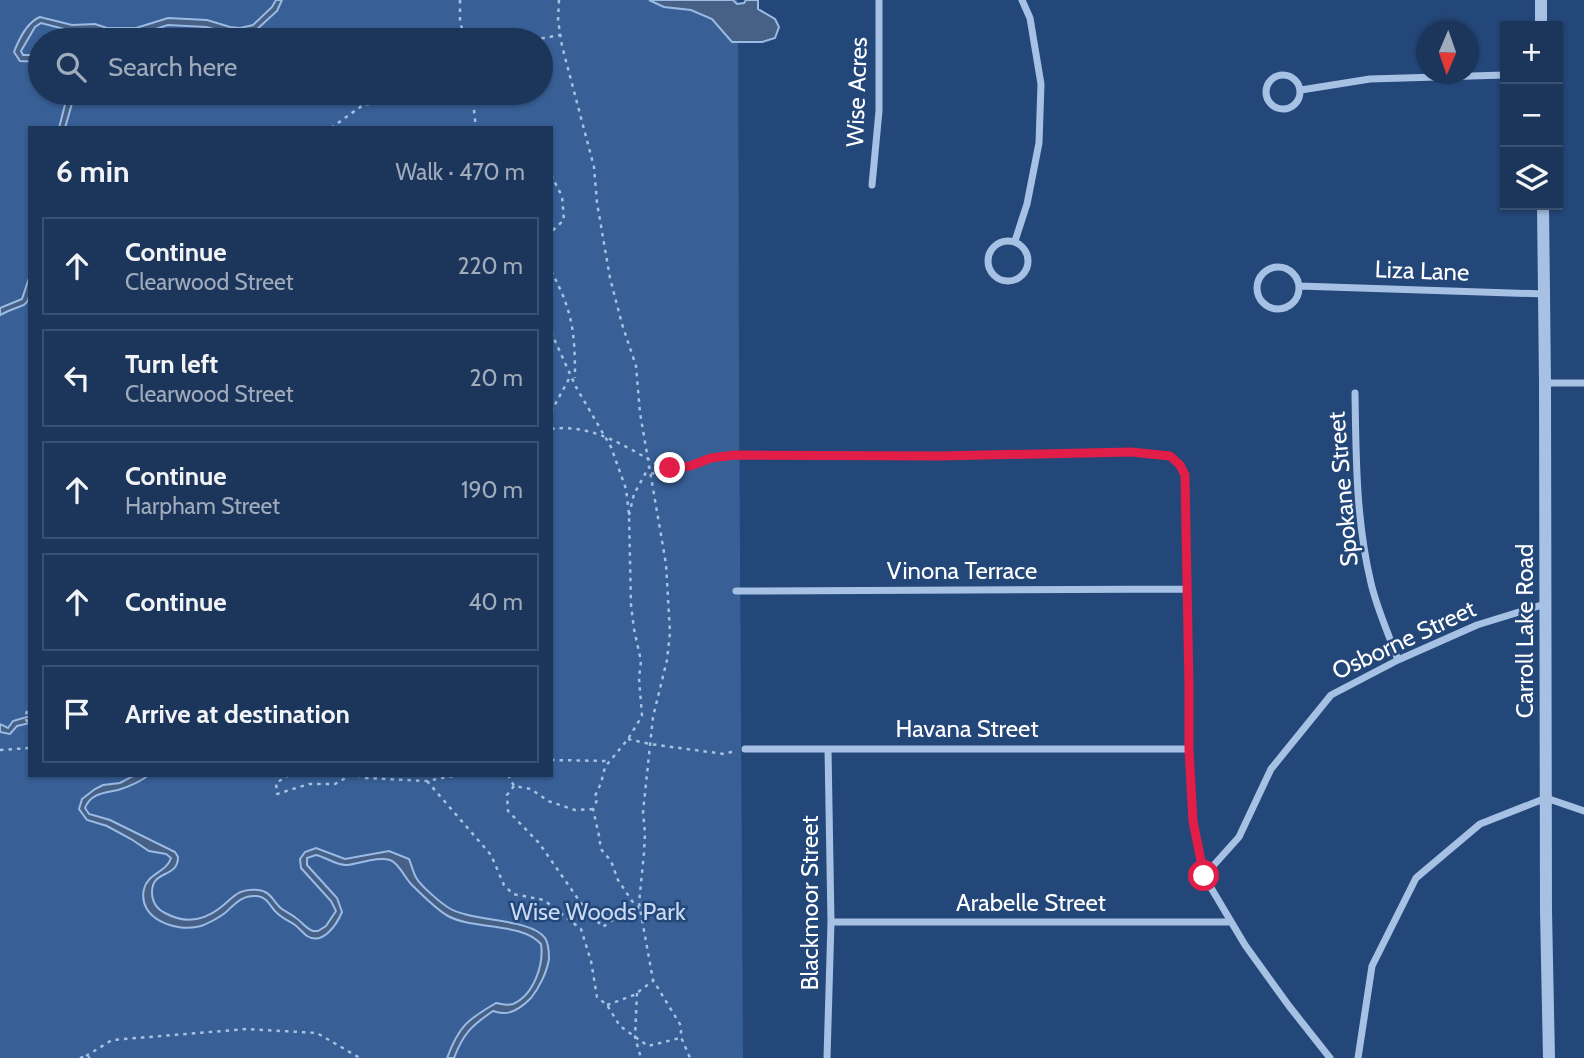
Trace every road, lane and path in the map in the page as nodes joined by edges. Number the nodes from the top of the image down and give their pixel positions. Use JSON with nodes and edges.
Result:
{"nodes":[{"id":1,"x":460,"y":0,"type":"edge"},
{"id":2,"x":559,"y":0,"type":"edge"},
{"id":3,"x":879,"y":0,"type":"edge"},
{"id":4,"x":1023,"y":0,"type":"edge"},
{"id":5,"x":1541,"y":0,"type":"edge"},
{"id":6,"x":1541,"y":21,"type":"edge"},
{"id":7,"x":462,"y":28,"type":"edge"},
{"id":8,"x":560,"y":35,"type":"junction"},
{"id":9,"x":553,"y":36,"type":"edge"},
{"id":10,"x":1500,"y":75,"type":"edge"},
{"id":11,"x":1301,"y":89,"type":"junction"},
{"id":12,"x":363,"y":105,"type":"edge"},
{"id":13,"x":473,"y":105,"type":"edge"},
{"id":14,"x":334,"y":126,"type":"edge"},
{"id":15,"x":476,"y":126,"type":"edge"},
{"id":16,"x":553,"y":179,"type":"edge"},
{"id":17,"x":872,"y":185,"type":"dead end"},
{"id":18,"x":1543,"y":210,"type":"edge"},
{"id":19,"x":553,"y":230,"type":"edge"},
{"id":20,"x":1015,"y":241,"type":"junction"},
{"id":21,"x":553,"y":275,"type":"edge"},
{"id":22,"x":1299,"y":286,"type":"junction"},
{"id":23,"x":1544,"y":294,"type":"junction"},
{"id":24,"x":553,"y":336,"type":"edge"},
{"id":25,"x":571,"y":374,"type":"junction"},
{"id":26,"x":575,"y":382,"type":"junction"},
{"id":27,"x":1545,"y":383,"type":"junction"},
{"id":28,"x":1584,"y":383,"type":"edge"},
{"id":29,"x":1355,"y":393,"type":"dead end"},
{"id":30,"x":553,"y":408,"type":"edge"},
{"id":31,"x":553,"y":429,"type":"edge"},
{"id":32,"x":604,"y":437,"type":"junction"},
{"id":33,"x":754,"y":455,"type":"joint"},
{"id":34,"x":648,"y":460,"type":"junction"},
{"id":35,"x":649,"y":467,"type":"junction"},
{"id":36,"x":670,"y":468,"type":"junction"},
{"id":37,"x":651,"y":474,"type":"junction"},
{"id":38,"x":629,"y":518,"type":"junction"},
{"id":39,"x":1188,"y":589,"type":"junction"},
{"id":40,"x":736,"y":591,"type":"dead end"},
{"id":41,"x":1545,"y":604,"type":"junction"},
{"id":42,"x":1398,"y":660,"type":"junction"},
{"id":43,"x":28,"y":708,"type":"edge"},
{"id":44,"x":28,"y":725,"type":"edge"},
{"id":45,"x":628,"y":739,"type":"junction"},
{"id":46,"x":650,"y":744,"type":"junction"},
{"id":47,"x":28,"y":747,"type":"edge"},
{"id":48,"x":745,"y":749,"type":"joint"},
{"id":49,"x":828,"y":749,"type":"junction"},
{"id":50,"x":1189,"y":749,"type":"junction"},
{"id":51,"x":0,"y":750,"type":"edge"},
{"id":52,"x":553,"y":760,"type":"edge"},
{"id":53,"x":609,"y":761,"type":"junction"},
{"id":54,"x":286,"y":777,"type":"edge"},
{"id":55,"x":347,"y":777,"type":"edge"},
{"id":56,"x":362,"y":777,"type":"edge"},
{"id":57,"x":448,"y":777,"type":"edge"},
{"id":58,"x":509,"y":777,"type":"edge"},
{"id":59,"x":427,"y":781,"type":"junction"},
{"id":60,"x":514,"y":786,"type":"junction"},
{"id":61,"x":1546,"y":798,"type":"junction"},
{"id":62,"x":593,"y":809,"type":"junction"},
{"id":63,"x":1584,"y":811,"type":"edge"},
{"id":64,"x":1204,"y":876,"type":"junction"},
{"id":65,"x":641,"y":912,"type":"junction"},
{"id":66,"x":831,"y":922,"type":"junction"},
{"id":67,"x":1230,"y":922,"type":"junction"},
{"id":68,"x":653,"y":980,"type":"junction"},
{"id":69,"x":637,"y":993,"type":"junction"},
{"id":70,"x":607,"y":1005,"type":"junction"},
{"id":71,"x":635,"y":1037,"type":"junction"},
{"id":72,"x":681,"y":1037,"type":"junction"},
{"id":73,"x":88,"y":1057,"type":"edge"},
{"id":74,"x":80,"y":1058,"type":"edge"},
{"id":75,"x":360,"y":1058,"type":"edge"},
{"id":76,"x":641,"y":1058,"type":"edge"},
{"id":77,"x":690,"y":1058,"type":"edge"},
{"id":78,"x":827,"y":1058,"type":"edge"},
{"id":79,"x":1330,"y":1058,"type":"edge"},
{"id":80,"x":1358,"y":1058,"type":"edge"},
{"id":81,"x":1549,"y":1058,"type":"edge"}],
"edges":[{"from":1,"to":7,"type":"path"},
{"from":2,"to":8,"type":"path"},
{"from":3,"to":17,"type":"street","name":"Wise Acres"},
{"from":4,"to":20,"type":"street"},
{"from":5,"to":6,"type":"street"},
{"from":8,"to":9,"type":"path"},
{"from":8,"to":34,"type":"path"},
{"from":10,"to":11,"type":"street"},
{"from":11,"to":11,"type":"street"},
{"from":12,"to":14,"type":"path"},
{"from":13,"to":15,"type":"path"},
{"from":16,"to":19,"type":"path"},
{"from":18,"to":23,"type":"street","name":"Carroll Lake Road"},
{"from":20,"to":20,"type":"street"},
{"from":21,"to":26,"type":"path"},
{"from":22,"to":22,"type":"street"},
{"from":22,"to":23,"type":"street","name":"Liza Lane"},
{"from":23,"to":27,"type":"street","name":"Carroll Lake Road"},
{"from":24,"to":25,"type":"path"},
{"from":25,"to":26,"type":"path"},
{"from":25,"to":30,"type":"path"},
{"from":26,"to":32,"type":"path"},
{"from":27,"to":28,"type":"street"},
{"from":27,"to":41,"type":"street","name":"Carroll Lake Road"},
{"from":29,"to":42,"type":"street","name":"Spokane Street"},
{"from":31,"to":32,"type":"path"},
{"from":32,"to":34,"type":"path"},
{"from":32,"to":38,"type":"path"},
{"from":33,"to":36,"type":"path"},
{"from":33,"to":39,"type":"street"},
{"from":34,"to":35,"type":"path"},
{"from":34,"to":36,"type":"path"},
{"from":35,"to":37,"type":"path"},
{"from":35,"to":38,"type":"path"},
{"from":36,"to":37,"type":"path"},
{"from":37,"to":46,"type":"path"},
{"from":38,"to":45,"type":"path"},
{"from":39,"to":40,"type":"street","name":"Vinona Terrace"},
{"from":39,"to":50,"type":"street"},
{"from":41,"to":42,"type":"street","name":"Osborne Street"},
{"from":41,"to":61,"type":"street","name":"Carroll Lake Road"},
{"from":42,"to":64,"type":"street","name":"Osborne Street"},
{"from":43,"to":44,"type":"path"},
{"from":45,"to":46,"type":"path"},
{"from":45,"to":53,"type":"path"},
{"from":46,"to":48,"type":"path"},
{"from":46,"to":65,"type":"path"},
{"from":47,"to":51,"type":"path"},
{"from":48,"to":49,"type":"street","name":"Havana Street"},
{"from":49,"to":50,"type":"street","name":"Havana Street"},
{"from":49,"to":66,"type":"street","name":"Blackmoor Street"},
{"from":50,"to":64,"type":"street"},
{"from":52,"to":53,"type":"path"},
{"from":53,"to":62,"type":"path"},
{"from":54,"to":55,"type":"path"},
{"from":56,"to":59,"type":"path"},
{"from":57,"to":59,"type":"path"},
{"from":58,"to":60,"type":"path"},
{"from":59,"to":70,"type":"path"},
{"from":60,"to":62,"type":"path"},
{"from":60,"to":65,"type":"path"},
{"from":61,"to":63,"type":"street"},
{"from":61,"to":80,"type":"street"},
{"from":61,"to":81,"type":"street","name":"Carroll Lake Road"},
{"from":62,"to":65,"type":"path"},
{"from":64,"to":67,"type":"street"},
{"from":65,"to":68,"type":"path"},
{"from":66,"to":67,"type":"street","name":"Arabelle Street"},
{"from":66,"to":78,"type":"street","name":"Blackmoor Street"},
{"from":67,"to":79,"type":"street"},
{"from":68,"to":69,"type":"path"},
{"from":68,"to":72,"type":"path"},
{"from":69,"to":70,"type":"path"},
{"from":69,"to":71,"type":"path"},
{"from":70,"to":71,"type":"path"},
{"from":71,"to":72,"type":"path"},
{"from":71,"to":76,"type":"path"},
{"from":72,"to":77,"type":"path"},
{"from":73,"to":74,"type":"path"},
{"from":73,"to":75,"type":"path"}]}
